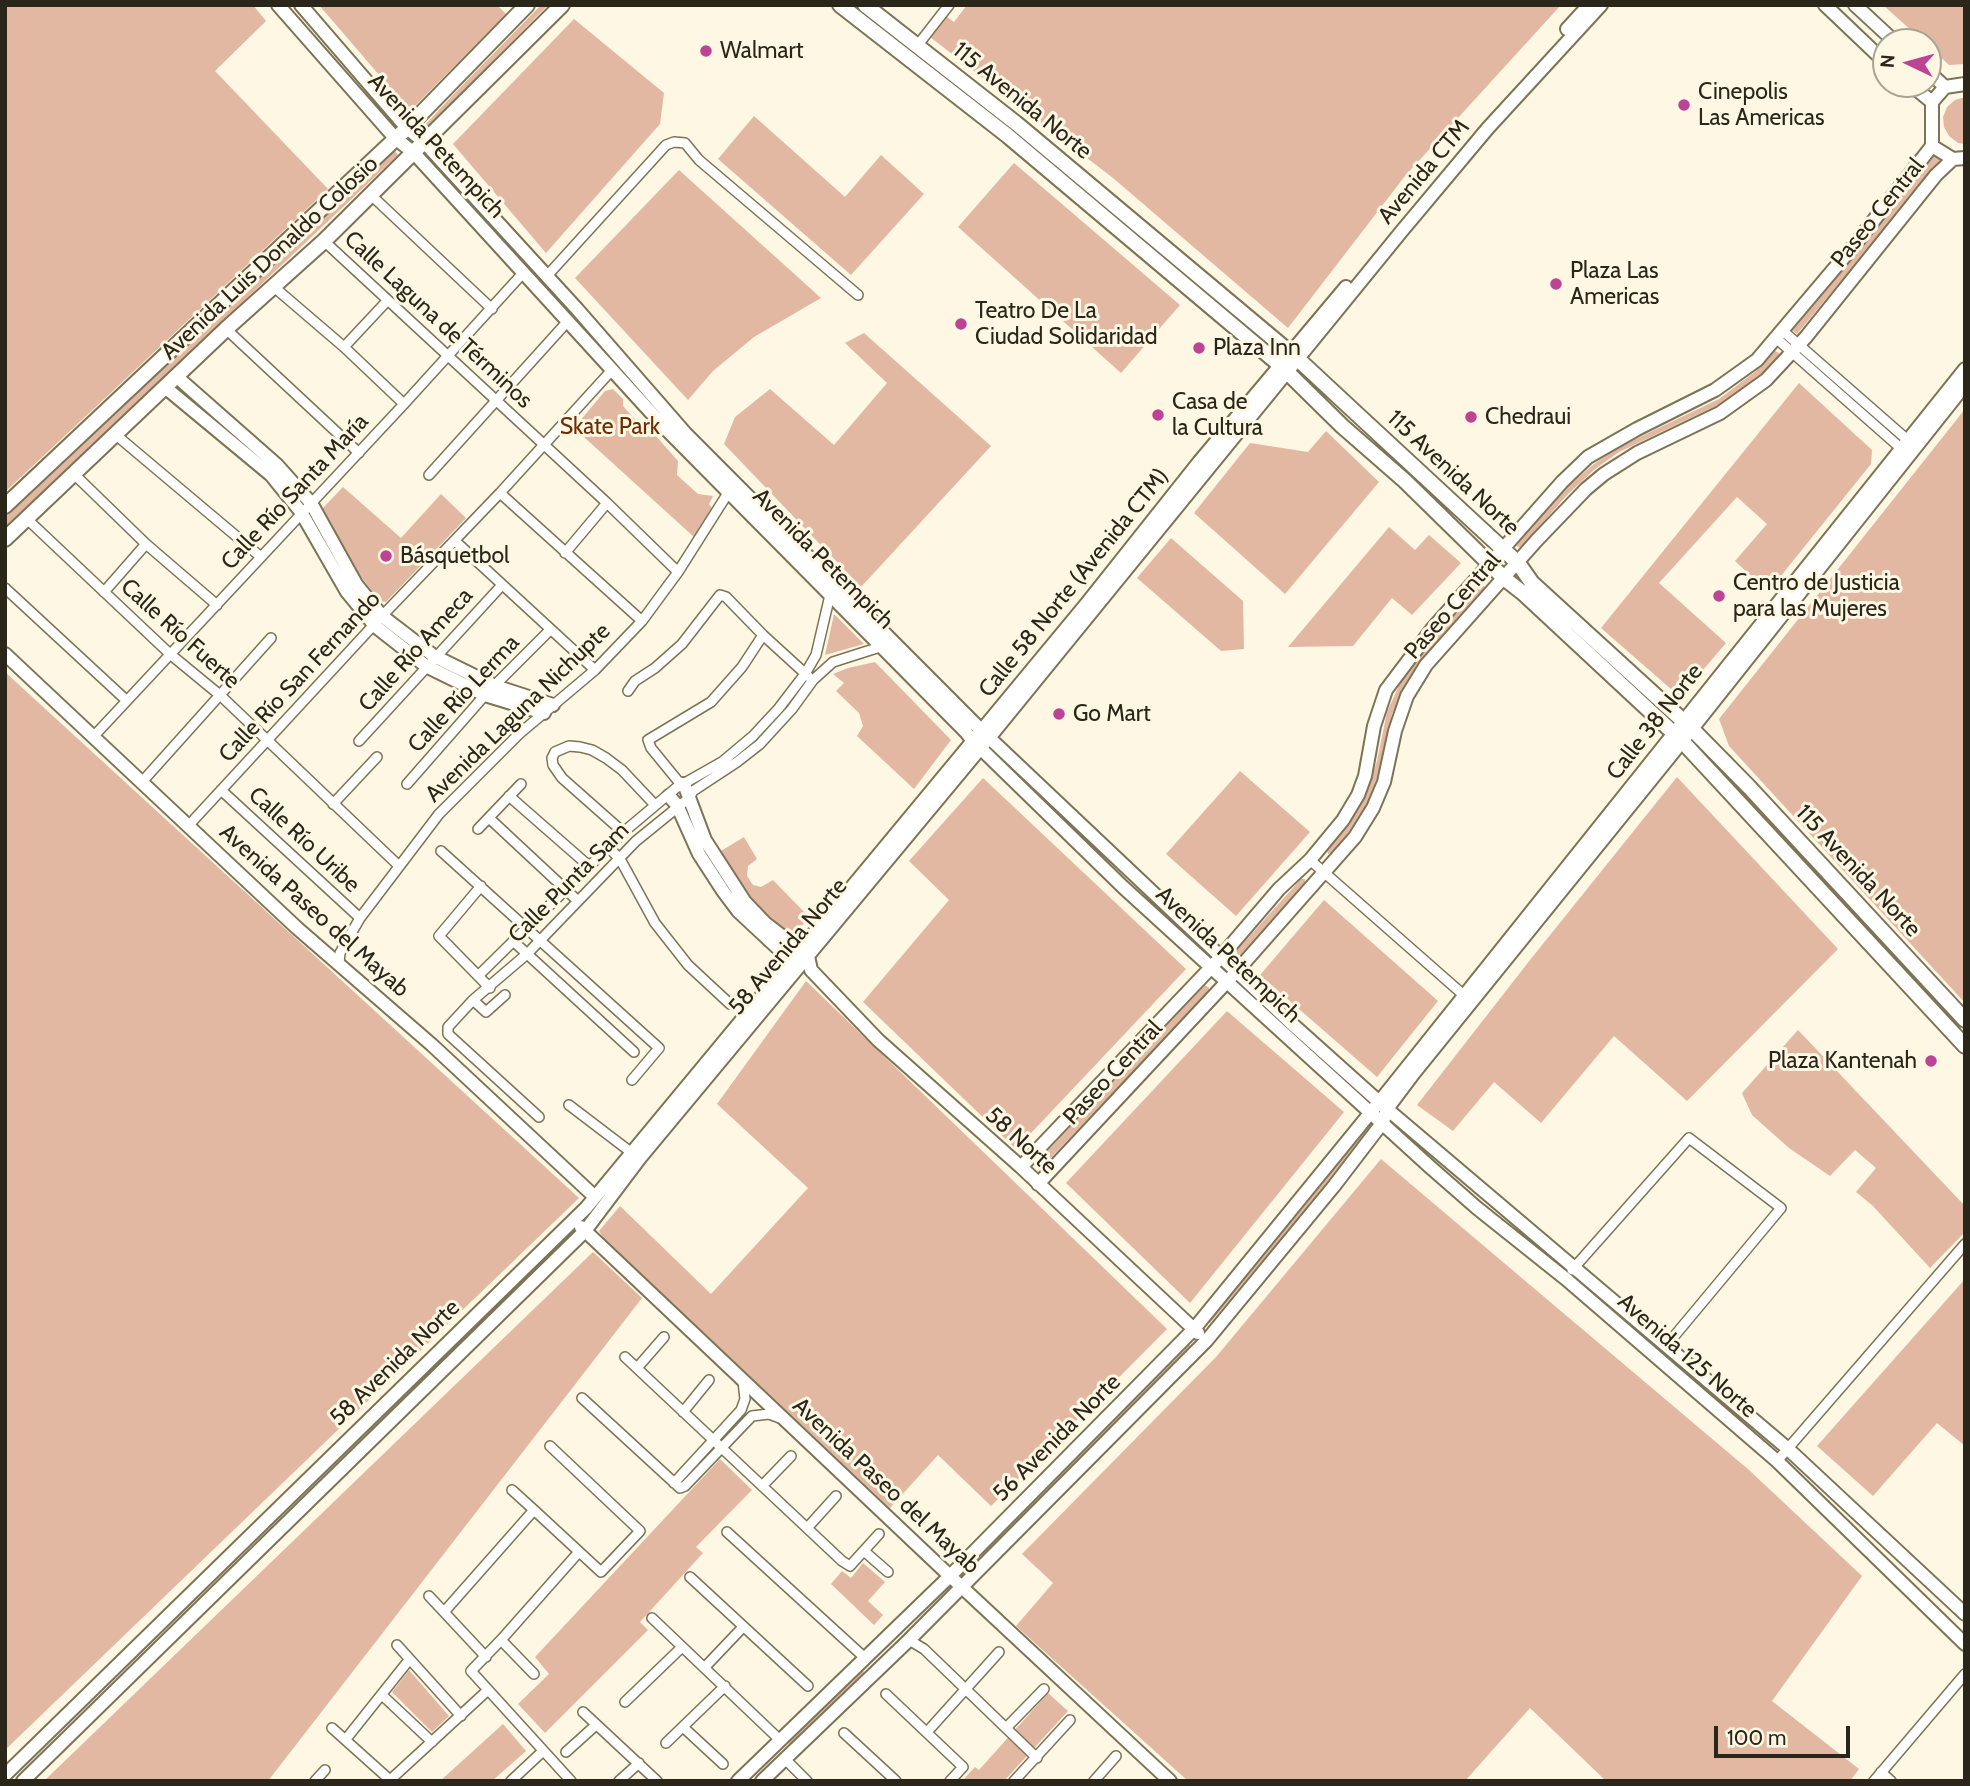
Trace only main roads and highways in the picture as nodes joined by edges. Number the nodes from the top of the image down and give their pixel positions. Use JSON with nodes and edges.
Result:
{"nodes":[{"id":1,"x":278,"y":5,"type":"edge"},
{"id":2,"x":301,"y":5,"type":"edge"},
{"id":3,"x":527,"y":5,"type":"edge"},
{"id":4,"x":562,"y":5,"type":"edge"},
{"id":5,"x":839,"y":5,"type":"edge"},
{"id":6,"x":866,"y":5,"type":"edge"},
{"id":7,"x":1589,"y":5,"type":"edge"},
{"id":8,"x":1601,"y":5,"type":"edge"},
{"id":9,"x":1825,"y":5,"type":"edge"},
{"id":10,"x":1855,"y":5,"type":"edge"},
{"id":11,"x":1880,"y":28,"type":"edge"},
{"id":12,"x":1872,"y":50,"type":"edge"},
{"id":13,"x":1942,"y":84,"type":"edge"},
{"id":14,"x":1965,"y":84,"type":"edge"},
{"id":15,"x":1945,"y":87,"type":"junction"},
{"id":16,"x":1927,"y":98,"type":"edge"},
{"id":17,"x":1932,"y":102,"type":"junction"},
{"id":18,"x":407,"y":128,"type":"junction"},
{"id":19,"x":395,"y":138,"type":"junction"},
{"id":20,"x":1932,"y":146,"type":"junction"},
{"id":21,"x":420,"y":148,"type":"junction"},
{"id":22,"x":1959,"y":159,"type":"edge"},
{"id":23,"x":1289,"y":363,"type":"junction"},
{"id":24,"x":1965,"y":369,"type":"edge"},
{"id":25,"x":171,"y":383,"type":"junction"},
{"id":26,"x":1965,"y":385,"type":"edge"},
{"id":27,"x":1908,"y":448,"type":"junction"},
{"id":28,"x":5,"y":506,"type":"edge"},
{"id":29,"x":5,"y":540,"type":"edge"},
{"id":30,"x":1502,"y":550,"type":"junction"},
{"id":31,"x":1490,"y":563,"type":"junction"},
{"id":32,"x":1518,"y":564,"type":"junction"},
{"id":33,"x":1505,"y":579,"type":"junction"},
{"id":34,"x":5,"y":654,"type":"edge"},
{"id":35,"x":548,"y":709,"type":"road end"},
{"id":36,"x":1682,"y":731,"type":"junction"},
{"id":37,"x":980,"y":739,"type":"junction"},
{"id":38,"x":684,"y":784,"type":"road end"},
{"id":39,"x":741,"y":906,"type":"junction"},
{"id":40,"x":804,"y":953,"type":"junction"},
{"id":41,"x":1215,"y":963,"type":"junction"},
{"id":42,"x":800,"y":966,"type":"junction"},
{"id":43,"x":1232,"y":977,"type":"junction"},
{"id":44,"x":1932,"y":985,"type":"junction"},
{"id":45,"x":1920,"y":997,"type":"junction"},
{"id":46,"x":1965,"y":1020,"type":"edge"},
{"id":47,"x":1965,"y":1046,"type":"edge"},
{"id":48,"x":1384,"y":1105,"type":"junction"},
{"id":49,"x":1370,"y":1111,"type":"junction"},
{"id":50,"x":1383,"y":1122,"type":"junction"},
{"id":51,"x":1365,"y":1146,"type":"junction"},
{"id":52,"x":1429,"y":1166,"type":"junction"},
{"id":53,"x":1021,"y":1167,"type":"junction"},
{"id":54,"x":1038,"y":1184,"type":"junction"},
{"id":55,"x":595,"y":1198,"type":"junction"},
{"id":56,"x":574,"y":1220,"type":"junction"},
{"id":57,"x":585,"y":1231,"type":"junction"},
{"id":58,"x":1194,"y":1329,"type":"junction"},
{"id":59,"x":1207,"y":1340,"type":"junction"},
{"id":60,"x":440,"y":1349,"type":"junction"},
{"id":61,"x":452,"y":1361,"type":"junction"},
{"id":62,"x":314,"y":1471,"type":"junction"},
{"id":63,"x":326,"y":1484,"type":"junction"},
{"id":64,"x":950,"y":1576,"type":"junction"},
{"id":65,"x":962,"y":1588,"type":"junction"},
{"id":66,"x":189,"y":1595,"type":"junction"},
{"id":67,"x":202,"y":1606,"type":"junction"},
{"id":68,"x":1965,"y":1614,"type":"edge"},
{"id":69,"x":1965,"y":1644,"type":"edge"},
{"id":70,"x":865,"y":1658,"type":"junction"},
{"id":71,"x":877,"y":1670,"type":"junction"},
{"id":72,"x":56,"y":1724,"type":"junction"},
{"id":73,"x":68,"y":1736,"type":"junction"},
{"id":74,"x":777,"y":1743,"type":"junction"},
{"id":75,"x":785,"y":1759,"type":"junction"},
{"id":76,"x":5,"y":1775,"type":"edge"},
{"id":77,"x":23,"y":1781,"type":"edge"},
{"id":78,"x":738,"y":1781,"type":"edge"},
{"id":79,"x":762,"y":1781,"type":"edge"},
{"id":80,"x":1170,"y":1781,"type":"edge"}],
"edges":[{"from":1,"to":19,"type":"main road","name":"Avenida Petempich"},
{"from":2,"to":18,"type":"main road","name":"Avenida Petempich"},
{"from":3,"to":18,"type":"main road","name":"Avenida Luis Donaldo Colosio"},
{"from":4,"to":21,"type":"main road","name":"Avenida Luis Donaldo Colosio"},
{"from":5,"to":23,"type":"main road","name":"115 Avenida Norte"},
{"from":6,"to":23,"type":"main road","name":"115 Avenida Norte"},
{"from":7,"to":23,"type":"main road","name":"Avenida CTM"},
{"from":8,"to":23,"type":"main road","name":"Avenida CTM"},
{"from":9,"to":12,"type":"main road"},
{"from":10,"to":11,"type":"main road"},
{"from":13,"to":15,"type":"main road"},
{"from":14,"to":15,"type":"main road"},
{"from":15,"to":17,"type":"main road"},
{"from":16,"to":17,"type":"main road"},
{"from":17,"to":20,"type":"main road"},
{"from":18,"to":19,"type":"main road","name":"Avenida Luis Donaldo Colosio"},
{"from":18,"to":21,"type":"main road","name":"Avenida Petempich"},
{"from":19,"to":21,"type":"main road","name":"Avenida Petempich"},
{"from":19,"to":28,"type":"main road","name":"Avenida Luis Donaldo Colosio"},
{"from":20,"to":22,"type":"main road"},
{"from":20,"to":30,"type":"main road","name":"Paseo Central"},
{"from":21,"to":25,"type":"main road","name":"Avenida Luis Donaldo Colosio"},
{"from":21,"to":37,"type":"main road","name":"Avenida Petempich"},
{"from":21,"to":37,"type":"main road","name":"Avenida Petempich"},
{"from":22,"to":32,"type":"main road","name":"Paseo Central"},
{"from":23,"to":30,"type":"main road","name":"115 Avenida Norte"},
{"from":23,"to":31,"type":"main road","name":"115 Avenida Norte"},
{"from":23,"to":37,"type":"main road","name":"Calle 58 Norte (Avenida CTM)"},
{"from":24,"to":27,"type":"main road","name":"Calle 38 Norte"},
{"from":25,"to":29,"type":"main road","name":"Avenida Luis Donaldo Colosio"},
{"from":25,"to":35,"type":"main road"},
{"from":26,"to":27,"type":"main road","name":"Calle 38 Norte"},
{"from":27,"to":36,"type":"main road","name":"Calle 38 Norte"},
{"from":30,"to":31,"type":"main road","name":"Paseo Central"},
{"from":30,"to":32,"type":"main road","name":"115 Avenida Norte"},
{"from":31,"to":33,"type":"main road","name":"115 Avenida Norte"},
{"from":31,"to":41,"type":"main road","name":"Paseo Central"},
{"from":32,"to":33,"type":"main road","name":"Paseo Central"},
{"from":32,"to":36,"type":"main road","name":"115 Avenida Norte"},
{"from":33,"to":36,"type":"main road","name":"115 Avenida Norte"},
{"from":33,"to":43,"type":"main road","name":"Paseo Central"},
{"from":34,"to":55,"type":"main road","name":"Avenida Paseo del Mayab"},
{"from":36,"to":44,"type":"main road","name":"115 Avenida Norte"},
{"from":36,"to":45,"type":"main road","name":"115 Avenida Norte"},
{"from":36,"to":48,"type":"main road","name":"Calle 38 Norte"},
{"from":37,"to":40,"type":"main road","name":"58 Avenida Norte"},
{"from":37,"to":41,"type":"main road","name":"Avenida Petempich"},
{"from":38,"to":39,"type":"main road","name":"58 Norte"},
{"from":39,"to":40,"type":"main road","name":"58 Norte"},
{"from":39,"to":42,"type":"main road","name":"58 Norte"},
{"from":40,"to":42,"type":"main road","name":"58 Avenida Norte"},
{"from":40,"to":42,"type":"main road"},
{"from":41,"to":43,"type":"main road","name":"Avenida Petempich"},
{"from":41,"to":53,"type":"main road","name":"Paseo Central"},
{"from":42,"to":53,"type":"main road","name":"58 Norte"},
{"from":42,"to":55,"type":"main road","name":"58 Avenida Norte"},
{"from":42,"to":57,"type":"main road","name":"58 Avenida Norte"},
{"from":43,"to":48,"type":"main road","name":"Avenida Petempich"},
{"from":43,"to":49,"type":"main road","name":"Avenida Petempich"},
{"from":43,"to":54,"type":"main road","name":"Paseo Central"},
{"from":44,"to":45,"type":"main road"},
{"from":44,"to":46,"type":"main road","name":"115 Avenida Norte"},
{"from":45,"to":47,"type":"main road","name":"115 Avenida Norte"},
{"from":48,"to":49,"type":"main road","name":"56 Avenida Norte"},
{"from":48,"to":50,"type":"main road","name":"56 Avenida Norte"},
{"from":48,"to":68,"type":"main road","name":"Avenida 125 Norte"},
{"from":49,"to":50,"type":"main road","name":"Avenida 125 Norte"},
{"from":49,"to":58,"type":"main road","name":"56 Avenida Norte"},
{"from":50,"to":51,"type":"main road","name":"56 Avenida Norte"},
{"from":50,"to":52,"type":"main road","name":"Avenida 125 Norte"},
{"from":51,"to":52,"type":"main road"},
{"from":51,"to":59,"type":"main road","name":"56 Avenida Norte"},
{"from":52,"to":69,"type":"main road","name":"Avenida 125 Norte"},
{"from":53,"to":54,"type":"main road","name":"58 Norte"},
{"from":54,"to":58,"type":"main road","name":"58 Norte"},
{"from":55,"to":56,"type":"main road","name":"58 Avenida Norte"},
{"from":56,"to":57,"type":"main road","name":"Avenida Paseo del Mayab"},
{"from":56,"to":60,"type":"main road","name":"58 Avenida Norte"},
{"from":57,"to":61,"type":"main road","name":"58 Avenida Norte"},
{"from":57,"to":64,"type":"main road","name":"Avenida Paseo del Mayab"},
{"from":58,"to":59,"type":"main road","name":"58 Norte"},
{"from":58,"to":64,"type":"main road","name":"56 Avenida Norte"},
{"from":59,"to":65,"type":"main road","name":"56 Avenida Norte"},
{"from":60,"to":61,"type":"main road"},
{"from":60,"to":62,"type":"main road","name":"58 Avenida Norte"},
{"from":61,"to":63,"type":"main road","name":"58 Avenida Norte"},
{"from":62,"to":63,"type":"main road"},
{"from":62,"to":66,"type":"main road","name":"58 Avenida Norte"},
{"from":63,"to":67,"type":"main road","name":"58 Avenida Norte"},
{"from":64,"to":65,"type":"main road","name":"Avenida Paseo del Mayab"},
{"from":64,"to":70,"type":"main road","name":"56 Avenida Norte"},
{"from":65,"to":71,"type":"main road","name":"56 Avenida Norte"},
{"from":65,"to":80,"type":"main road","name":"Avenida Paseo del Mayab"},
{"from":66,"to":67,"type":"main road"},
{"from":66,"to":72,"type":"main road","name":"58 Avenida Norte"},
{"from":67,"to":73,"type":"main road","name":"58 Avenida Norte"},
{"from":70,"to":71,"type":"main road"},
{"from":70,"to":74,"type":"main road","name":"56 Avenida Norte"},
{"from":71,"to":75,"type":"main road","name":"56 Avenida Norte"},
{"from":72,"to":73,"type":"main road"},
{"from":72,"to":76,"type":"main road","name":"58 Avenida Norte"},
{"from":73,"to":77,"type":"main road","name":"58 Avenida Norte"},
{"from":74,"to":75,"type":"main road"},
{"from":74,"to":78,"type":"main road","name":"56 Avenida Norte"},
{"from":75,"to":79,"type":"main road","name":"56 Avenida Norte"}]}
